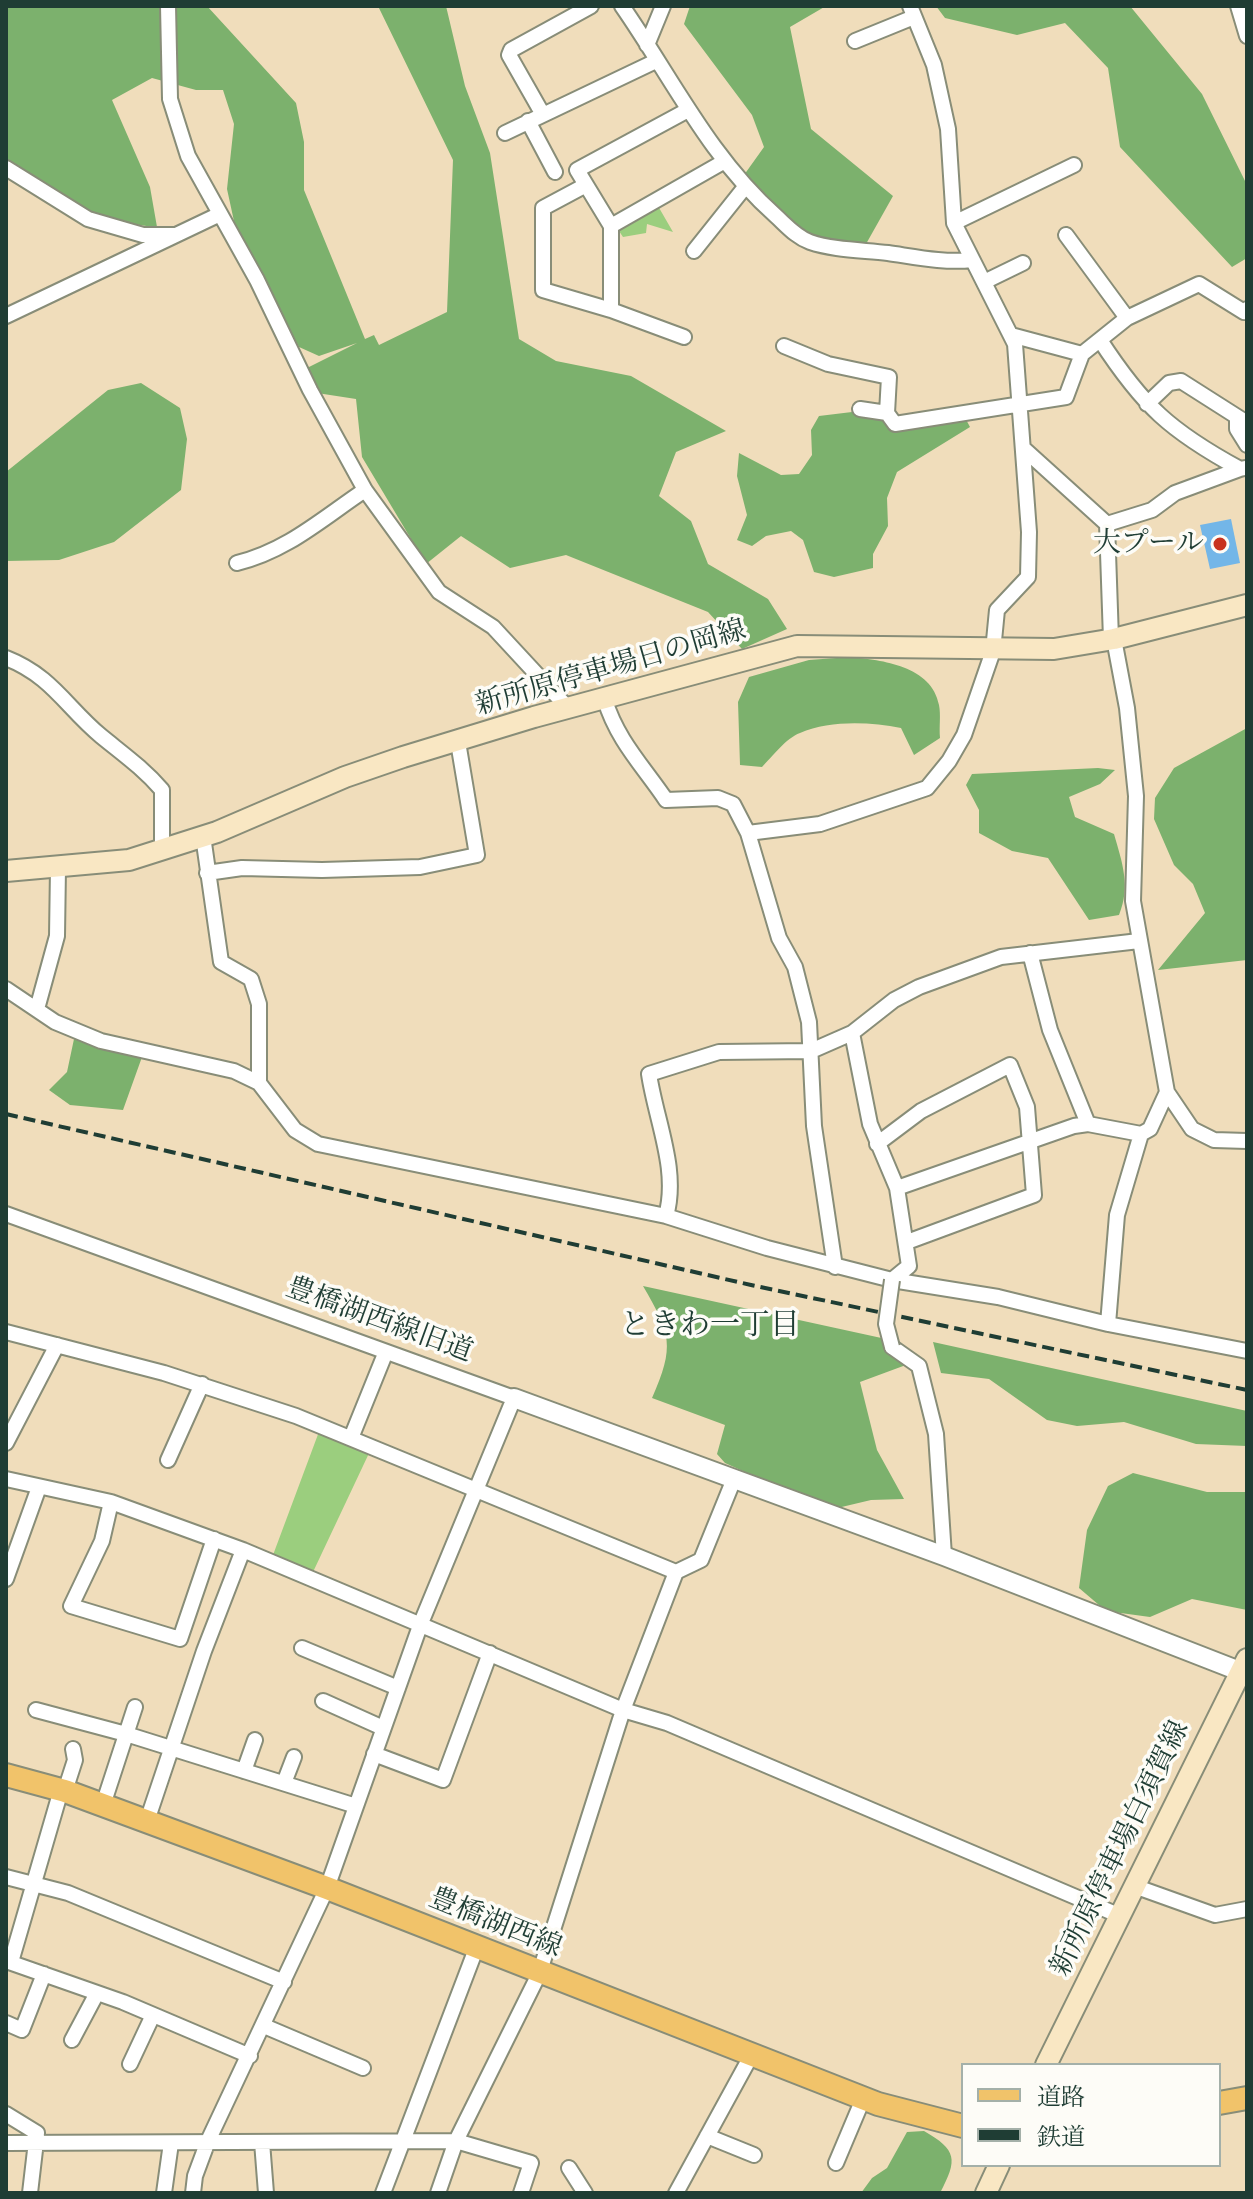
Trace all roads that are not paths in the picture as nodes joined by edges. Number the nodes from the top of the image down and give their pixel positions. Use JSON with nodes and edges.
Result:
{"nodes":[{"id":1,"x":168,"y":6,"type":"edge"},
{"id":2,"x":591,"y":6,"type":"edge"},
{"id":3,"x":622,"y":6,"type":"edge"},
{"id":4,"x":663,"y":6,"type":"edge"},
{"id":5,"x":1238,"y":6,"type":"edge"},
{"id":6,"x":912,"y":11,"type":"edge"},
{"id":7,"x":1247,"y":36,"type":"edge"},
{"id":8,"x":855,"y":41,"type":"dead end"},
{"id":9,"x":647,"y":45,"type":"junction"},
{"id":10,"x":656,"y":61,"type":"junction"},
{"id":11,"x":688,"y":110,"type":"junction"},
{"id":12,"x":542,"y":113,"type":"junction"},
{"id":13,"x":528,"y":121,"type":"junction"},
{"id":14,"x":505,"y":133,"type":"dead end"},
{"id":15,"x":725,"y":161,"type":"junction"},
{"id":16,"x":1074,"y":165,"type":"dead end"},
{"id":17,"x":6,"y":168,"type":"edge"},
{"id":18,"x":555,"y":172,"type":"dead end"},
{"id":19,"x":586,"y":185,"type":"junction"},
{"id":20,"x":745,"y":187,"type":"junction"},
{"id":21,"x":218,"y":215,"type":"junction"},
{"id":22,"x":954,"y":223,"type":"junction"},
{"id":23,"x":611,"y":226,"type":"junction"},
{"id":24,"x":174,"y":235,"type":"junction"},
{"id":25,"x":1066,"y":235,"type":"dead end"},
{"id":26,"x":694,"y":251,"type":"dead end"},
{"id":27,"x":972,"y":260,"type":"junction"},
{"id":28,"x":1023,"y":263,"type":"dead end"},
{"id":29,"x":984,"y":282,"type":"junction"},
{"id":30,"x":1247,"y":309,"type":"edge"},
{"id":31,"x":611,"y":310,"type":"junction"},
{"id":32,"x":6,"y":316,"type":"edge"},
{"id":33,"x":1127,"y":318,"type":"junction"},
{"id":34,"x":1011,"y":335,"type":"junction"},
{"id":35,"x":684,"y":337,"type":"dead end"},
{"id":36,"x":1100,"y":340,"type":"junction"},
{"id":37,"x":784,"y":346,"type":"dead end"},
{"id":38,"x":1082,"y":354,"type":"junction"},
{"id":39,"x":1147,"y":404,"type":"junction"},
{"id":40,"x":1019,"y":406,"type":"junction"},
{"id":41,"x":860,"y":409,"type":"dead end"},
{"id":42,"x":887,"y":413,"type":"junction"},
{"id":43,"x":1242,"y":420,"type":"edge"},
{"id":44,"x":1246,"y":440,"type":"edge"},
{"id":45,"x":1024,"y":449,"type":"junction"},
{"id":46,"x":1243,"y":469,"type":"edge"},
{"id":47,"x":365,"y":490,"type":"junction"},
{"id":48,"x":1107,"y":524,"type":"junction"},
{"id":49,"x":237,"y":563,"type":"dead end"},
{"id":50,"x":1247,"y":605,"type":"edge"},
{"id":51,"x":1112,"y":639,"type":"junction"},
{"id":52,"x":993,"y":651,"type":"junction"},
{"id":53,"x":6,"y":658,"type":"edge"},
{"id":54,"x":605,"y":700,"type":"junction"},
{"id":55,"x":568,"y":708,"type":"junction"},
{"id":56,"x":458,"y":742,"type":"junction"},
{"id":57,"x":748,"y":833,"type":"junction"},
{"id":58,"x":203,"y":836,"type":"junction"},
{"id":59,"x":162,"y":850,"type":"junction"},
{"id":60,"x":58,"y":868,"type":"junction"},
{"id":61,"x":6,"y":871,"type":"edge"},
{"id":62,"x":207,"y":873,"type":"junction"},
{"id":63,"x":1139,"y":941,"type":"junction"},
{"id":64,"x":1030,"y":953,"type":"junction"},
{"id":65,"x":6,"y":989,"type":"edge"},
{"id":66,"x":37,"y":1009,"type":"junction"},
{"id":67,"x":852,"y":1033,"type":"junction"},
{"id":68,"x":811,"y":1051,"type":"junction"},
{"id":69,"x":259,"y":1083,"type":"junction"},
{"id":70,"x":1167,"y":1092,"type":"junction"},
{"id":71,"x":1088,"y":1124,"type":"junction"},
{"id":72,"x":1141,"y":1134,"type":"junction"},
{"id":73,"x":1031,"y":1140,"type":"junction"},
{"id":74,"x":1247,"y":1141,"type":"edge"},
{"id":75,"x":877,"y":1144,"type":"junction"},
{"id":76,"x":897,"y":1188,"type":"junction"},
{"id":77,"x":6,"y":1214,"type":"edge"},
{"id":78,"x":666,"y":1216,"type":"junction"},
{"id":79,"x":907,"y":1242,"type":"junction"},
{"id":80,"x":835,"y":1267,"type":"junction"},
{"id":81,"x":892,"y":1280,"type":"junction"},
{"id":82,"x":1108,"y":1324,"type":"junction"},
{"id":83,"x":6,"y":1332,"type":"edge"},
{"id":84,"x":57,"y":1345,"type":"junction"},
{"id":85,"x":1247,"y":1351,"type":"edge"},
{"id":86,"x":385,"y":1354,"type":"junction"},
{"id":87,"x":202,"y":1384,"type":"junction"},
{"id":88,"x":514,"y":1398,"type":"junction"},
{"id":89,"x":351,"y":1438,"type":"junction"},
{"id":90,"x":6,"y":1443,"type":"edge"},
{"id":91,"x":168,"y":1460,"type":"dead end"},
{"id":92,"x":734,"y":1479,"type":"junction"},
{"id":93,"x":8,"y":1484,"type":"edge"},
{"id":94,"x":39,"y":1487,"type":"junction"},
{"id":95,"x":478,"y":1489,"type":"junction"},
{"id":96,"x":111,"y":1502,"type":"junction"},
{"id":97,"x":214,"y":1539,"type":"junction"},
{"id":98,"x":243,"y":1550,"type":"junction"},
{"id":99,"x":944,"y":1556,"type":"junction"},
{"id":100,"x":676,"y":1572,"type":"junction"},
{"id":101,"x":6,"y":1579,"type":"edge"},
{"id":102,"x":421,"y":1623,"type":"junction"},
{"id":103,"x":302,"y":1648,"type":"dead end"},
{"id":104,"x":490,"y":1653,"type":"junction"},
{"id":105,"x":1244,"y":1668,"type":"edge"},
{"id":106,"x":398,"y":1688,"type":"junction"},
{"id":107,"x":323,"y":1701,"type":"dead end"},
{"id":108,"x":135,"y":1707,"type":"dead end"},
{"id":109,"x":36,"y":1710,"type":"dead end"},
{"id":110,"x":623,"y":1710,"type":"junction"},
{"id":111,"x":383,"y":1728,"type":"junction"},
{"id":112,"x":126,"y":1734,"type":"junction"},
{"id":113,"x":255,"y":1740,"type":"dead end"},
{"id":114,"x":170,"y":1747,"type":"junction"},
{"id":115,"x":73,"y":1749,"type":"dead end"},
{"id":116,"x":374,"y":1754,"type":"junction"},
{"id":117,"x":294,"y":1757,"type":"dead end"},
{"id":118,"x":244,"y":1771,"type":"junction"},
{"id":119,"x":6,"y":1775,"type":"edge"},
{"id":120,"x":284,"y":1783,"type":"junction"},
{"id":121,"x":63,"y":1790,"type":"junction"},
{"id":122,"x":103,"y":1805,"type":"junction"},
{"id":123,"x":356,"y":1806,"type":"junction"},
{"id":124,"x":147,"y":1821,"type":"junction"},
{"id":125,"x":6,"y":1877,"type":"edge"},
{"id":126,"x":33,"y":1884,"type":"junction"},
{"id":127,"x":1134,"y":1886,"type":"junction"},
{"id":128,"x":327,"y":1888,"type":"junction"},
{"id":129,"x":1247,"y":1909,"type":"edge"},
{"id":130,"x":1118,"y":1915,"type":"junction"},
{"id":131,"x":476,"y":1949,"type":"junction"},
{"id":132,"x":8,"y":1962,"type":"edge"},
{"id":133,"x":44,"y":1974,"type":"junction"},
{"id":134,"x":539,"y":1974,"type":"junction"},
{"id":135,"x":284,"y":1982,"type":"junction"},
{"id":136,"x":97,"y":1993,"type":"junction"},
{"id":137,"x":153,"y":2015,"type":"junction"},
{"id":138,"x":6,"y":2023,"type":"edge"},
{"id":139,"x":264,"y":2026,"type":"junction"},
{"id":140,"x":72,"y":2040,"type":"dead end"},
{"id":141,"x":250,"y":2056,"type":"junction"},
{"id":142,"x":751,"y":2056,"type":"junction"},
{"id":143,"x":1047,"y":2063,"type":"edge"},
{"id":144,"x":130,"y":2064,"type":"dead end"},
{"id":145,"x":363,"y":2068,"type":"dead end"},
{"id":146,"x":1247,"y":2098,"type":"edge"},
{"id":147,"x":863,"y":2099,"type":"junction"},
{"id":148,"x":1221,"y":2103,"type":"edge"},
{"id":149,"x":6,"y":2114,"type":"edge"},
{"id":150,"x":961,"y":2126,"type":"edge"},
{"id":151,"x":707,"y":2136,"type":"junction"},
{"id":152,"x":208,"y":2141,"type":"junction"},
{"id":153,"x":456,"y":2141,"type":"junction"},
{"id":154,"x":262,"y":2142,"type":"junction"},
{"id":155,"x":6,"y":2143,"type":"edge"},
{"id":156,"x":171,"y":2143,"type":"junction"},
{"id":157,"x":400,"y":2143,"type":"junction"},
{"id":158,"x":35,"y":2144,"type":"junction"},
{"id":159,"x":754,"y":2155,"type":"dead end"},
{"id":160,"x":836,"y":2163,"type":"dead end"},
{"id":161,"x":998,"y":2167,"type":"edge"},
{"id":162,"x":569,"y":2168,"type":"dead end"},
{"id":163,"x":30,"y":2193,"type":"edge"},
{"id":164,"x":164,"y":2193,"type":"edge"},
{"id":165,"x":193,"y":2193,"type":"edge"},
{"id":166,"x":266,"y":2193,"type":"edge"},
{"id":167,"x":383,"y":2193,"type":"edge"},
{"id":168,"x":438,"y":2193,"type":"edge"},
{"id":169,"x":521,"y":2193,"type":"edge"},
{"id":170,"x":585,"y":2193,"type":"edge"},
{"id":171,"x":676,"y":2193,"type":"edge"},
{"id":172,"x":986,"y":2193,"type":"edge"}],
"edges":[{"from":1,"to":21,"type":"street"},
{"from":2,"to":12,"type":"street"},
{"from":3,"to":9,"type":"street"},
{"from":4,"to":9,"type":"street"},
{"from":5,"to":7,"type":"street"},
{"from":6,"to":8,"type":"street"},
{"from":6,"to":22,"type":"street"},
{"from":9,"to":10,"type":"street"},
{"from":10,"to":11,"type":"street"},
{"from":10,"to":12,"type":"street"},
{"from":11,"to":15,"type":"street"},
{"from":11,"to":19,"type":"street"},
{"from":12,"to":13,"type":"street"},
{"from":13,"to":14,"type":"street"},
{"from":13,"to":18,"type":"street"},
{"from":15,"to":20,"type":"street"},
{"from":15,"to":23,"type":"street"},
{"from":16,"to":22,"type":"street"},
{"from":17,"to":24,"type":"street"},
{"from":19,"to":23,"type":"street"},
{"from":19,"to":31,"type":"street"},
{"from":20,"to":26,"type":"street"},
{"from":20,"to":27,"type":"street"},
{"from":21,"to":24,"type":"street"},
{"from":21,"to":47,"type":"street"},
{"from":22,"to":27,"type":"street"},
{"from":23,"to":31,"type":"street"},
{"from":24,"to":32,"type":"street"},
{"from":25,"to":33,"type":"street"},
{"from":27,"to":29,"type":"street"},
{"from":28,"to":29,"type":"street"},
{"from":29,"to":34,"type":"street"},
{"from":30,"to":33,"type":"street"},
{"from":31,"to":35,"type":"street"},
{"from":33,"to":36,"type":"street"},
{"from":34,"to":38,"type":"street"},
{"from":34,"to":40,"type":"street"},
{"from":36,"to":38,"type":"street"},
{"from":36,"to":39,"type":"street"},
{"from":37,"to":42,"type":"street"},
{"from":38,"to":40,"type":"street"},
{"from":39,"to":43,"type":"street"},
{"from":39,"to":46,"type":"street"},
{"from":40,"to":42,"type":"street"},
{"from":40,"to":45,"type":"street"},
{"from":41,"to":42,"type":"street"},
{"from":43,"to":44,"type":"street"},
{"from":45,"to":48,"type":"street"},
{"from":45,"to":52,"type":"street"},
{"from":46,"to":48,"type":"street"},
{"from":47,"to":49,"type":"street"},
{"from":47,"to":55,"type":"street"},
{"from":48,"to":51,"type":"street"},
{"from":50,"to":51,"type":"main road","name":"新所原停車場日の岡線"},
{"from":51,"to":52,"type":"main road","name":"新所原停車場日の岡線"},
{"from":51,"to":63,"type":"street"},
{"from":52,"to":54,"type":"main road","name":"新所原停車場日の岡線"},
{"from":52,"to":57,"type":"street"},
{"from":53,"to":59,"type":"street"},
{"from":54,"to":55,"type":"main road","name":"新所原停車場日の岡線"},
{"from":54,"to":57,"type":"street"},
{"from":55,"to":56,"type":"main road","name":"新所原停車場日の岡線"},
{"from":56,"to":58,"type":"main road","name":"新所原停車場日の岡線"},
{"from":56,"to":62,"type":"street"},
{"from":57,"to":68,"type":"street"},
{"from":58,"to":59,"type":"main road","name":"新所原停車場日の岡線"},
{"from":58,"to":62,"type":"street"},
{"from":59,"to":60,"type":"main road","name":"新所原停車場日の岡線"},
{"from":60,"to":61,"type":"main road","name":"新所原停車場日の岡線"},
{"from":60,"to":66,"type":"street"},
{"from":62,"to":69,"type":"street"},
{"from":63,"to":64,"type":"street"},
{"from":63,"to":70,"type":"street"},
{"from":64,"to":67,"type":"street"},
{"from":64,"to":71,"type":"street"},
{"from":65,"to":66,"type":"street"},
{"from":66,"to":69,"type":"street"},
{"from":67,"to":68,"type":"street"},
{"from":67,"to":75,"type":"street"},
{"from":68,"to":78,"type":"street"},
{"from":68,"to":80,"type":"street"},
{"from":69,"to":78,"type":"street"},
{"from":70,"to":72,"type":"street"},
{"from":70,"to":74,"type":"street"},
{"from":71,"to":72,"type":"street"},
{"from":71,"to":73,"type":"street"},
{"from":72,"to":82,"type":"street"},
{"from":73,"to":75,"type":"street"},
{"from":73,"to":76,"type":"street"},
{"from":73,"to":79,"type":"street"},
{"from":75,"to":76,"type":"street"},
{"from":76,"to":79,"type":"street"},
{"from":77,"to":86,"type":"street","name":"豊橋湖西線旧道"},
{"from":78,"to":80,"type":"street"},
{"from":79,"to":81,"type":"street"},
{"from":80,"to":81,"type":"street"},
{"from":81,"to":82,"type":"street"},
{"from":81,"to":99,"type":"street","bridge":true},
{"from":82,"to":85,"type":"street"},
{"from":83,"to":84,"type":"street"},
{"from":84,"to":87,"type":"street"},
{"from":84,"to":90,"type":"street"},
{"from":86,"to":88,"type":"street","name":"豊橋湖西線旧道"},
{"from":86,"to":89,"type":"street"},
{"from":87,"to":89,"type":"street"},
{"from":87,"to":91,"type":"street"},
{"from":88,"to":92,"type":"street","name":"豊橋湖西線旧道"},
{"from":88,"to":95,"type":"street"},
{"from":89,"to":95,"type":"street"},
{"from":92,"to":99,"type":"street","name":"豊橋湖西線旧道"},
{"from":92,"to":100,"type":"street"},
{"from":93,"to":94,"type":"street"},
{"from":94,"to":96,"type":"street"},
{"from":94,"to":101,"type":"street"},
{"from":95,"to":100,"type":"street"},
{"from":95,"to":102,"type":"street"},
{"from":96,"to":97,"type":"street"},
{"from":96,"to":97,"type":"street"},
{"from":97,"to":98,"type":"street"},
{"from":98,"to":102,"type":"street"},
{"from":98,"to":114,"type":"street"},
{"from":99,"to":105,"type":"street","name":"豊橋湖西線旧道"},
{"from":100,"to":110,"type":"street"},
{"from":102,"to":104,"type":"street"},
{"from":102,"to":106,"type":"street"},
{"from":103,"to":106,"type":"street"},
{"from":104,"to":110,"type":"street"},
{"from":104,"to":116,"type":"street"},
{"from":105,"to":127,"type":"main road","name":"新所原停車場白須賀線"},
{"from":106,"to":111,"type":"street"},
{"from":107,"to":111,"type":"street"},
{"from":108,"to":112,"type":"street"},
{"from":109,"to":112,"type":"street"},
{"from":110,"to":130,"type":"street"},
{"from":110,"to":134,"type":"street"},
{"from":111,"to":116,"type":"street"},
{"from":112,"to":114,"type":"street"},
{"from":112,"to":122,"type":"street"},
{"from":113,"to":118,"type":"street"},
{"from":114,"to":118,"type":"street"},
{"from":114,"to":124,"type":"street"},
{"from":115,"to":121,"type":"street"},
{"from":116,"to":123,"type":"street"},
{"from":117,"to":120,"type":"street"},
{"from":118,"to":120,"type":"street"},
{"from":119,"to":121,"type":"main road","name":"豊橋湖西線"},
{"from":120,"to":123,"type":"street"},
{"from":121,"to":122,"type":"main road","name":"豊橋湖西線"},
{"from":121,"to":126,"type":"street"},
{"from":122,"to":124,"type":"main road","name":"豊橋湖西線"},
{"from":123,"to":128,"type":"street"},
{"from":124,"to":128,"type":"main road","name":"豊橋湖西線"},
{"from":125,"to":126,"type":"street"},
{"from":126,"to":132,"type":"street"},
{"from":126,"to":135,"type":"street"},
{"from":127,"to":129,"type":"street"},
{"from":127,"to":130,"type":"main road","name":"新所原停車場白須賀線"},
{"from":128,"to":131,"type":"main road","name":"豊橋湖西線"},
{"from":128,"to":135,"type":"street"},
{"from":130,"to":143,"type":"main road","name":"新所原停車場白須賀線"},
{"from":131,"to":134,"type":"main road","name":"豊橋湖西線"},
{"from":131,"to":157,"type":"street"},
{"from":132,"to":133,"type":"street"},
{"from":133,"to":136,"type":"street"},
{"from":133,"to":138,"type":"street"},
{"from":134,"to":142,"type":"main road","name":"豊橋湖西線"},
{"from":134,"to":153,"type":"street"},
{"from":135,"to":139,"type":"street"},
{"from":136,"to":137,"type":"street"},
{"from":136,"to":140,"type":"street"},
{"from":137,"to":141,"type":"street"},
{"from":137,"to":144,"type":"street"},
{"from":139,"to":141,"type":"street"},
{"from":139,"to":145,"type":"street"},
{"from":141,"to":152,"type":"street"},
{"from":142,"to":147,"type":"main road","name":"豊橋湖西線"},
{"from":142,"to":151,"type":"street"},
{"from":146,"to":148,"type":"main road"},
{"from":147,"to":150,"type":"main road","name":"豊橋湖西線"},
{"from":147,"to":160,"type":"street"},
{"from":149,"to":158,"type":"street"},
{"from":151,"to":159,"type":"street"},
{"from":151,"to":171,"type":"street"},
{"from":152,"to":154,"type":"street"},
{"from":152,"to":156,"type":"street"},
{"from":152,"to":165,"type":"street"},
{"from":153,"to":157,"type":"street"},
{"from":153,"to":168,"type":"street"},
{"from":153,"to":169,"type":"street"},
{"from":154,"to":157,"type":"street"},
{"from":154,"to":166,"type":"street"},
{"from":155,"to":158,"type":"street"},
{"from":156,"to":158,"type":"street"},
{"from":156,"to":164,"type":"street"},
{"from":157,"to":167,"type":"street"},
{"from":158,"to":163,"type":"street"},
{"from":161,"to":172,"type":"main road"},
{"from":162,"to":170,"type":"street"}]}
